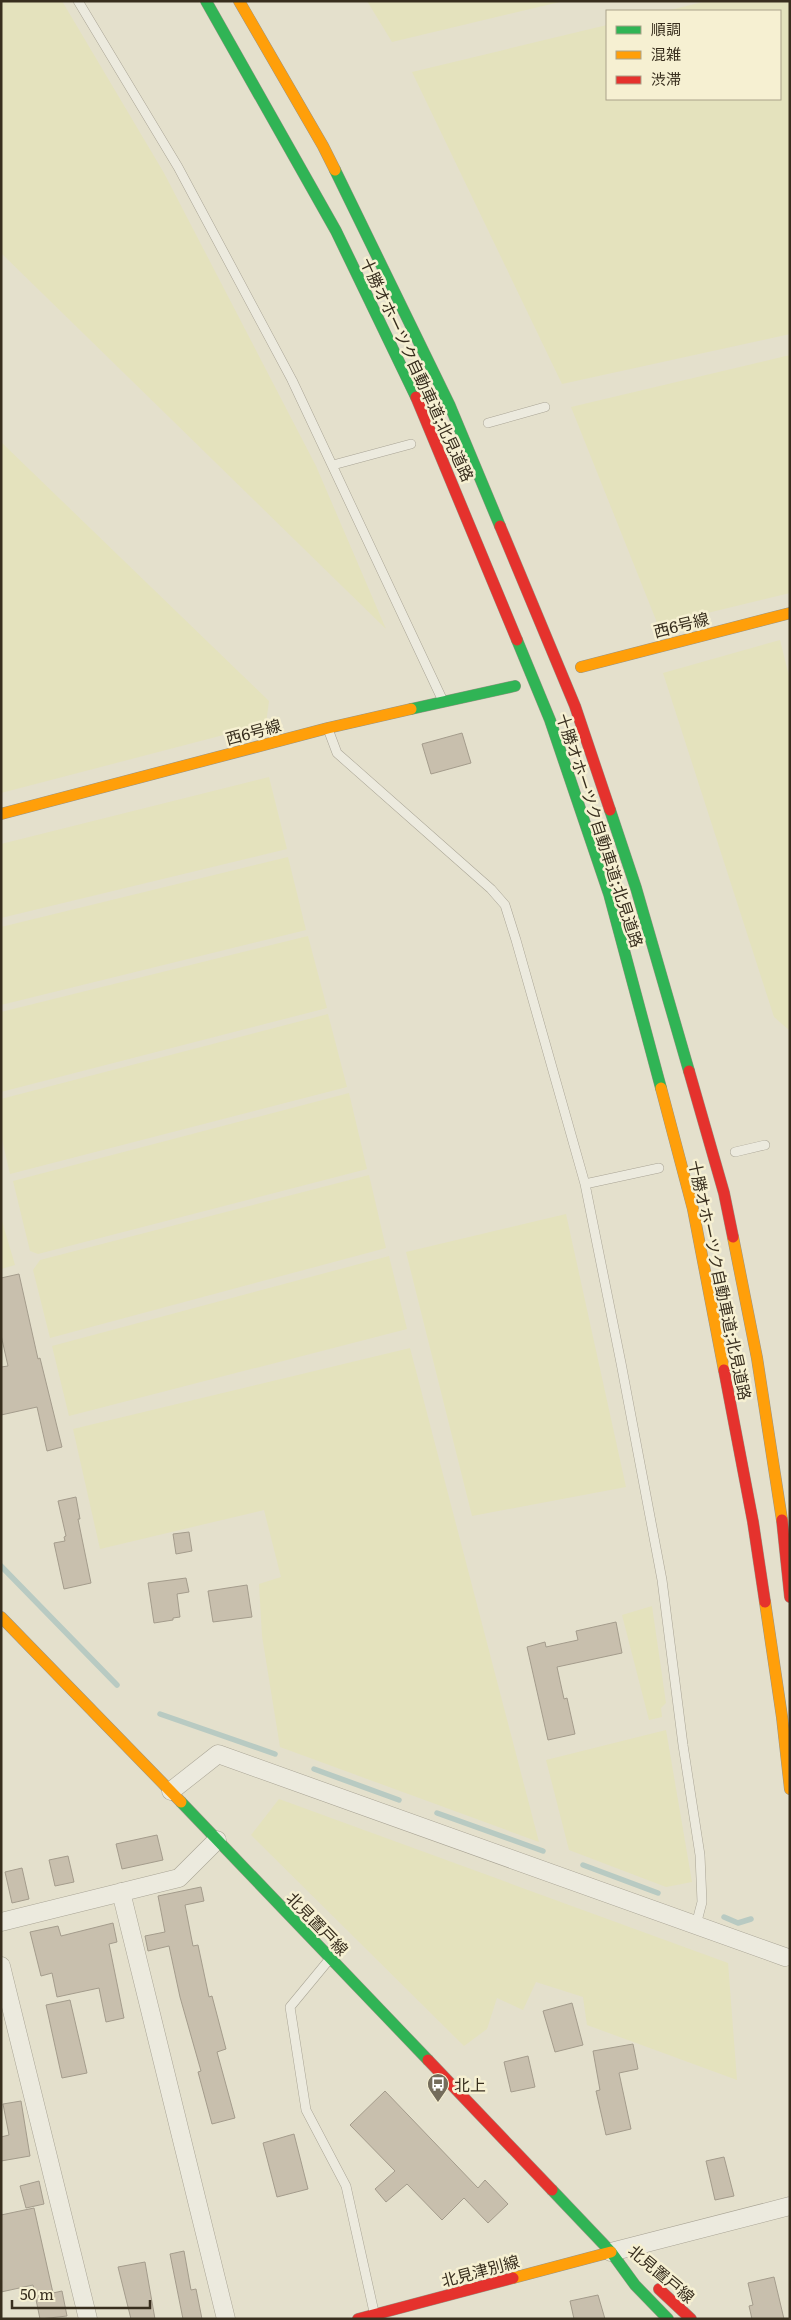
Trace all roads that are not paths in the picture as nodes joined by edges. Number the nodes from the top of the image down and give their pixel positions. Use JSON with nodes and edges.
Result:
{"nodes":[{"id":1,"x":78,"y":1,"type":"edge"},
{"id":2,"x":206,"y":1,"type":"edge"},
{"id":3,"x":239,"y":1,"type":"edge"},
{"id":4,"x":216,"y":42,"type":"dead end"},
{"id":5,"x":294,"y":158,"type":"junction"},
{"id":6,"x":545,"y":407,"type":"dead end"},
{"id":7,"x":488,"y":423,"type":"dead end"},
{"id":8,"x":411,"y":444,"type":"dead end"},
{"id":9,"x":333,"y":465,"type":"junction"},
{"id":10,"x":790,"y":614,"type":"edge"},
{"id":11,"x":581,"y":667,"type":"dead end"},
{"id":12,"x":515,"y":686,"type":"dead end"},
{"id":13,"x":444,"y":702,"type":"junction"},
{"id":14,"x":328,"y":728,"type":"junction"},
{"id":15,"x":1,"y":814,"type":"edge"},
{"id":16,"x":765,"y":1145,"type":"dead end"},
{"id":17,"x":734,"y":1152,"type":"dead end"},
{"id":18,"x":660,"y":1168,"type":"dead end"},
{"id":19,"x":585,"y":1184,"type":"junction"},
{"id":20,"x":790,"y":1596,"type":"edge"},
{"id":21,"x":1,"y":1617,"type":"edge"},
{"id":22,"x":790,"y":1789,"type":"edge"},
{"id":23,"x":171,"y":1791,"type":"junction"},
{"id":24,"x":217,"y":1840,"type":"junction"},
{"id":25,"x":121,"y":1892,"type":"junction"},
{"id":26,"x":1,"y":1922,"type":"edge"},
{"id":27,"x":696,"y":1925,"type":"junction"},
{"id":28,"x":785,"y":1958,"type":"dead end"},
{"id":29,"x":330,"y":1959,"type":"junction"},
{"id":30,"x":1,"y":1966,"type":"edge"},
{"id":31,"x":790,"y":2206,"type":"edge"},
{"id":32,"x":611,"y":2252,"type":"junction"},
{"id":33,"x":375,"y":2314,"type":"junction"},
{"id":34,"x":88,"y":2319,"type":"edge"},
{"id":35,"x":226,"y":2319,"type":"edge"},
{"id":36,"x":358,"y":2319,"type":"edge"},
{"id":37,"x":668,"y":2319,"type":"edge"},
{"id":38,"x":691,"y":2319,"type":"edge"}],
"edges":[{"from":1,"to":9,"type":"lane"},
{"from":2,"to":5,"type":"main road","name":"十勝オホーツク自動車道;北見道路"},
{"from":3,"to":20,"type":"main road","name":"十勝オホーツク自動車道;北見道路"},
{"from":4,"to":5,"type":"main road"},
{"from":5,"to":22,"type":"main road","name":"十勝オホーツク自動車道;北見道路"},
{"from":6,"to":7,"type":"lane"},
{"from":8,"to":9,"type":"lane"},
{"from":9,"to":13,"type":"lane"},
{"from":10,"to":11,"type":"main road","name":"西6号線"},
{"from":12,"to":13,"type":"main road","name":"西6号線"},
{"from":13,"to":14,"type":"main road","name":"西6号線"},
{"from":14,"to":15,"type":"main road","name":"西6号線"},
{"from":14,"to":19,"type":"lane"},
{"from":16,"to":17,"type":"lane"},
{"from":18,"to":19,"type":"lane"},
{"from":19,"to":27,"type":"lane"},
{"from":21,"to":23,"type":"main road","name":"北見置戸線"},
{"from":23,"to":24,"type":"main road","name":"北見置戸線"},
{"from":23,"to":27,"type":"street"},
{"from":24,"to":25,"type":"street"},
{"from":24,"to":29,"type":"main road","name":"北見置戸線"},
{"from":25,"to":26,"type":"street"},
{"from":25,"to":35,"type":"street"},
{"from":27,"to":28,"type":"street"},
{"from":29,"to":32,"type":"main road","name":"北見置戸線"},
{"from":29,"to":33,"type":"lane"},
{"from":30,"to":34,"type":"street"},
{"from":31,"to":32,"type":"street"},
{"from":32,"to":33,"type":"main road","name":"北見津別線"},
{"from":32,"to":37,"type":"main road","name":"北見置戸線"},
{"from":32,"to":38,"type":"main road","name":"北見置戸線"},
{"from":33,"to":36,"type":"main road","name":"北見津別線"}]}
